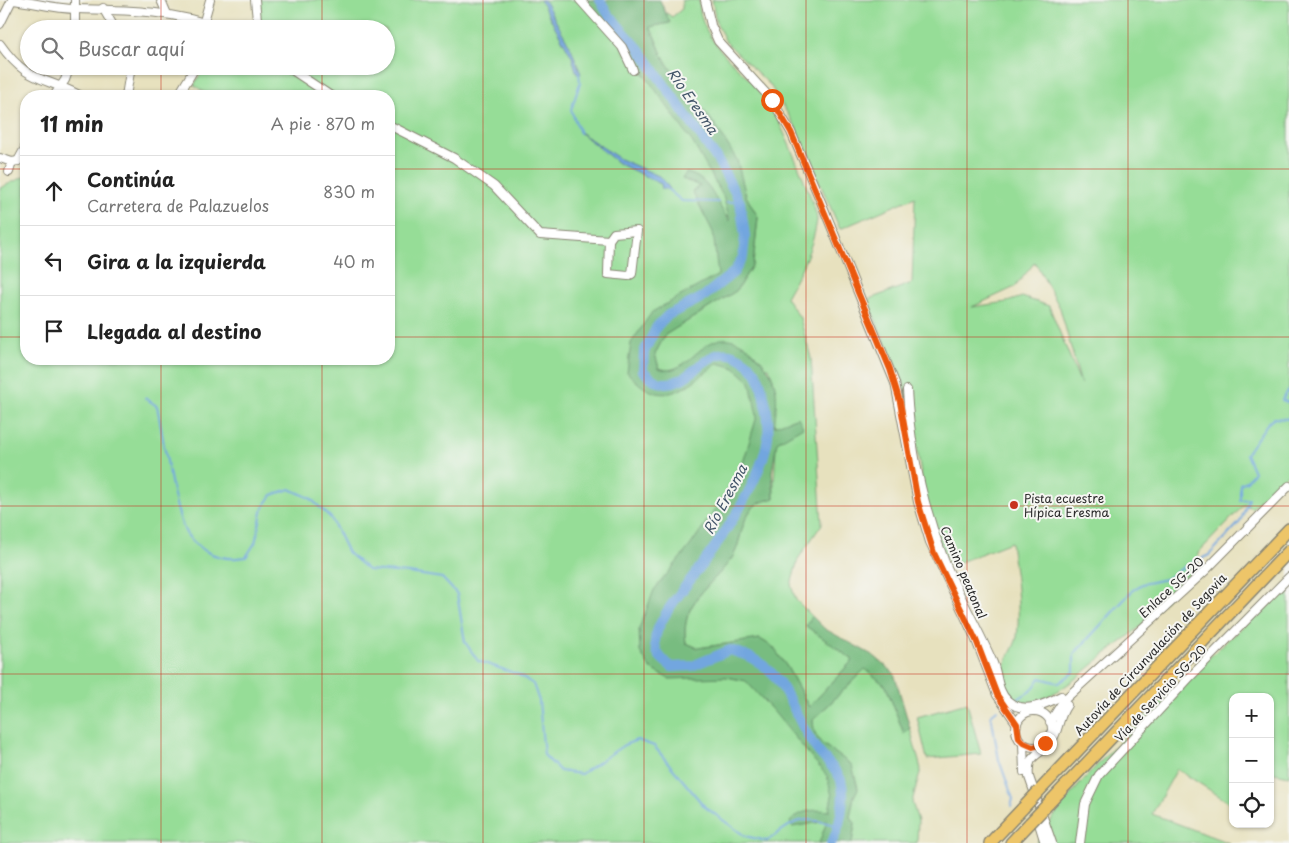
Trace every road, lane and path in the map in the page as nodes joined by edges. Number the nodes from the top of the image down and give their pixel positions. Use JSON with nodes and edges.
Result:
{"nodes":[{"id":1,"x":12,"y":0,"type":"edge"},
{"id":2,"x":75,"y":0,"type":"edge"},
{"id":3,"x":161,"y":0,"type":"edge"},
{"id":4,"x":210,"y":0,"type":"edge"},
{"id":5,"x":255,"y":0,"type":"edge"},
{"id":6,"x":580,"y":0,"type":"edge"},
{"id":7,"x":706,"y":4,"type":"edge"},
{"id":8,"x":103,"y":8,"type":"junction"},
{"id":9,"x":75,"y":9,"type":"junction"},
{"id":10,"x":168,"y":14,"type":"junction"},
{"id":11,"x":75,"y":20,"type":"edge"},
{"id":12,"x":109,"y":20,"type":"edge"},
{"id":13,"x":198,"y":20,"type":"edge"},
{"id":14,"x":205,"y":20,"type":"edge"},
{"id":15,"x":257,"y":20,"type":"edge"},
{"id":16,"x":0,"y":24,"type":"edge"},
{"id":17,"x":0,"y":44,"type":"edge"},
{"id":18,"x":20,"y":67,"type":"edge"},
{"id":19,"x":633,"y":70,"type":"dead end"},
{"id":20,"x":31,"y":75,"type":"edge"},
{"id":21,"x":66,"y":75,"type":"edge"},
{"id":22,"x":129,"y":75,"type":"edge"},
{"id":23,"x":191,"y":75,"type":"edge"},
{"id":24,"x":300,"y":75,"type":"edge"},
{"id":25,"x":61,"y":86,"type":"junction"},
{"id":26,"x":58,"y":90,"type":"edge"},
{"id":27,"x":69,"y":90,"type":"edge"},
{"id":28,"x":127,"y":90,"type":"edge"},
{"id":29,"x":182,"y":90,"type":"edge"},
{"id":30,"x":322,"y":90,"type":"edge"},
{"id":31,"x":395,"y":128,"type":"edge"},
{"id":32,"x":20,"y":155,"type":"edge"},
{"id":33,"x":0,"y":158,"type":"edge"},
{"id":34,"x":15,"y":162,"type":"junction"},
{"id":35,"x":20,"y":163,"type":"edge"},
{"id":36,"x":9,"y":172,"type":"dead end"},
{"id":37,"x":608,"y":240,"type":"junction"},
{"id":38,"x":907,"y":390,"type":"dead end"},
{"id":39,"x":1289,"y":486,"type":"edge"},
{"id":40,"x":1289,"y":529,"type":"edge"},
{"id":41,"x":1289,"y":551,"type":"edge"},
{"id":42,"x":1289,"y":577,"type":"edge"},
{"id":43,"x":1064,"y":700,"type":"junction"},
{"id":44,"x":1006,"y":708,"type":"junction"},
{"id":45,"x":1038,"y":712,"type":"junction"},
{"id":46,"x":1025,"y":714,"type":"junction"},
{"id":47,"x":1050,"y":722,"type":"junction"},
{"id":48,"x":1017,"y":724,"type":"junction"},
{"id":49,"x":1024,"y":743,"type":"junction"},
{"id":50,"x":1036,"y":746,"type":"junction"},
{"id":51,"x":1024,"y":763,"type":"junction"},
{"id":52,"x":990,"y":843,"type":"edge"},
{"id":53,"x":1012,"y":843,"type":"edge"},
{"id":54,"x":1045,"y":843,"type":"edge"},
{"id":55,"x":1052,"y":843,"type":"edge"},
{"id":56,"x":1080,"y":843,"type":"edge"}],
"edges":[{"from":1,"to":9,"type":"street"},
{"from":1,"to":16,"type":"street"},
{"from":2,"to":9,"type":"street"},
{"from":3,"to":10,"type":"street"},
{"from":4,"to":14,"type":"street"},
{"from":5,"to":15,"type":"street"},
{"from":6,"to":19,"type":"street"},
{"from":7,"to":44,"type":"street"},
{"from":8,"to":9,"type":"street"},
{"from":8,"to":10,"type":"street"},
{"from":8,"to":12,"type":"street"},
{"from":9,"to":11,"type":"street"},
{"from":10,"to":13,"type":"street"},
{"from":17,"to":18,"type":"street"},
{"from":20,"to":25,"type":"street"},
{"from":21,"to":25,"type":"street"},
{"from":22,"to":28,"type":"street"},
{"from":23,"to":29,"type":"street"},
{"from":24,"to":30,"type":"street"},
{"from":25,"to":26,"type":"street"},
{"from":25,"to":27,"type":"street"},
{"from":31,"to":37,"type":"street"},
{"from":32,"to":34,"type":"street"},
{"from":33,"to":34,"type":"street"},
{"from":34,"to":35,"type":"street"},
{"from":34,"to":36,"type":"street"},
{"from":37,"to":37,"type":"street"},
{"from":38,"to":43,"type":"street","name":"Camino peatonal"},
{"from":39,"to":43,"type":"street","name":"Enlace SG-20"},
{"from":40,"to":52,"type":"highway","name":"Autovía de Circunvalación de Segovia","bridge":true},
{"from":41,"to":53,"type":"highway","bridge":true},
{"from":42,"to":56,"type":"street","name":"Vía de Servicio SG-20"},
{"from":43,"to":45,"type":"street","name":"Enlace SG-20"},
{"from":43,"to":47,"type":"street","name":"Enlace SG-20"},
{"from":43,"to":55,"type":"street"},
{"from":44,"to":46,"type":"street"},
{"from":44,"to":48,"type":"street"},
{"from":45,"to":46,"type":"street"},
{"from":45,"to":47,"type":"street"},
{"from":46,"to":48,"type":"street"},
{"from":47,"to":50,"type":"street"},
{"from":48,"to":49,"type":"street"},
{"from":49,"to":50,"type":"street"},
{"from":49,"to":51,"type":"street"},
{"from":50,"to":51,"type":"street"},
{"from":51,"to":54,"type":"street"}]}
